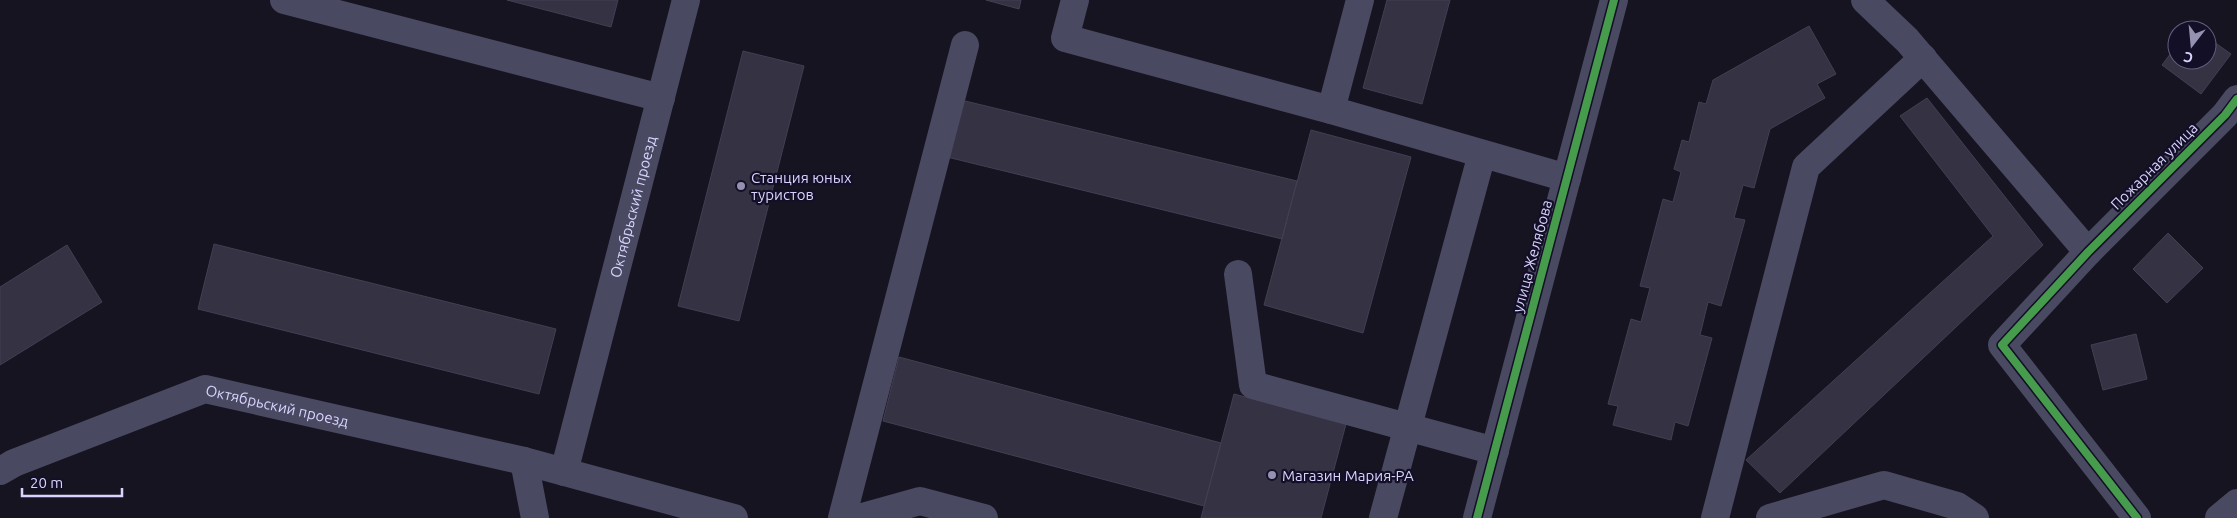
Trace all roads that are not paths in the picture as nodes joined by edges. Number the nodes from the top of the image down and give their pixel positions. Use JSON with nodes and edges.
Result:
{"nodes":[{"id":1,"x":284,"y":0,"type":"edge"},
{"id":2,"x":686,"y":0,"type":"edge"},
{"id":3,"x":1075,"y":0,"type":"edge"},
{"id":4,"x":1360,"y":0,"type":"edge"},
{"id":5,"x":1614,"y":0,"type":"edge"},
{"id":6,"x":1864,"y":0,"type":"edge"},
{"id":7,"x":965,"y":45,"type":"dead end"},
{"id":8,"x":1923,"y":58,"type":"junction"},
{"id":9,"x":661,"y":98,"type":"junction"},
{"id":10,"x":2237,"y":99,"type":"edge"},
{"id":11,"x":1331,"y":110,"type":"junction"},
{"id":12,"x":1482,"y":154,"type":"junction"},
{"id":13,"x":1567,"y":178,"type":"junction"},
{"id":14,"x":2088,"y":252,"type":"junction"},
{"id":15,"x":1238,"y":274,"type":"dead end"},
{"id":16,"x":1408,"y":426,"type":"junction"},
{"id":17,"x":1495,"y":452,"type":"junction"},
{"id":18,"x":524,"y":461,"type":"junction"},
{"id":19,"x":0,"y":471,"type":"edge"},
{"id":20,"x":564,"y":472,"type":"junction"},
{"id":21,"x":2237,"y":503,"type":"edge"},
{"id":22,"x":536,"y":518,"type":"edge"},
{"id":23,"x":734,"y":518,"type":"edge"},
{"id":24,"x":842,"y":518,"type":"edge"},
{"id":25,"x":859,"y":518,"type":"edge"},
{"id":26,"x":984,"y":518,"type":"edge"},
{"id":27,"x":1383,"y":518,"type":"edge"},
{"id":28,"x":1477,"y":518,"type":"edge"},
{"id":29,"x":1715,"y":518,"type":"edge"},
{"id":30,"x":1770,"y":518,"type":"edge"},
{"id":31,"x":1975,"y":518,"type":"edge"},
{"id":32,"x":2137,"y":518,"type":"edge"},
{"id":33,"x":2219,"y":518,"type":"edge"}],
"edges":[{"from":1,"to":9,"type":"street"},
{"from":2,"to":9,"type":"street","name":"Октябрьский проезд"},
{"from":3,"to":11,"type":"street"},
{"from":4,"to":11,"type":"street"},
{"from":5,"to":13,"type":"street","name":"улица Желябова"},
{"from":6,"to":8,"type":"street"},
{"from":7,"to":24,"type":"street"},
{"from":8,"to":14,"type":"street"},
{"from":8,"to":29,"type":"street"},
{"from":9,"to":20,"type":"street","name":"Октябрьский проезд"},
{"from":10,"to":14,"type":"street","name":"Пожарная улица"},
{"from":11,"to":12,"type":"street"},
{"from":12,"to":13,"type":"street"},
{"from":12,"to":16,"type":"street"},
{"from":13,"to":17,"type":"street","name":"улица Желябова"},
{"from":14,"to":32,"type":"street","name":"Пожарная улица"},
{"from":15,"to":16,"type":"street"},
{"from":16,"to":17,"type":"street"},
{"from":16,"to":27,"type":"street"},
{"from":17,"to":28,"type":"street","name":"улица Желябова"},
{"from":18,"to":19,"type":"street","name":"Октябрьский проезд"},
{"from":18,"to":20,"type":"street","name":"Октябрьский проезд"},
{"from":18,"to":22,"type":"street"},
{"from":20,"to":23,"type":"street","name":"Октябрьский проезд"},
{"from":21,"to":33,"type":"street"},
{"from":25,"to":26,"type":"street"},
{"from":30,"to":31,"type":"street"}]}
